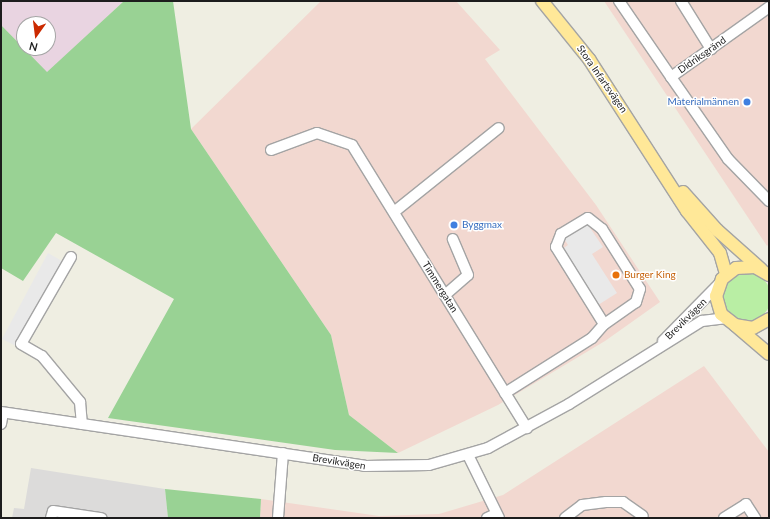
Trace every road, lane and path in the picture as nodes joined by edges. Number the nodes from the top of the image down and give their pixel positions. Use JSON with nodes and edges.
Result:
{"nodes":[{"id":1,"x":542,"y":1,"type":"edge"},
{"id":2,"x":619,"y":1,"type":"edge"},
{"id":3,"x":681,"y":1,"type":"edge"},
{"id":4,"x":769,"y":7,"type":"edge"},
{"id":5,"x":711,"y":49,"type":"junction"},
{"id":6,"x":671,"y":77,"type":"junction"},
{"id":7,"x":499,"y":128,"type":"dead end"},
{"id":8,"x":271,"y":150,"type":"dead end"},
{"id":9,"x":657,"y":161,"type":"junction"},
{"id":10,"x":769,"y":201,"type":"edge"},
{"id":11,"x":394,"y":212,"type":"junction"},
{"id":12,"x":453,"y":239,"type":"dead end"},
{"id":13,"x":71,"y":257,"type":"dead end"},
{"id":14,"x":767,"y":273,"type":"edge"},
{"id":15,"x":722,"y":279,"type":"junction"},
{"id":16,"x":445,"y":295,"type":"junction"},
{"id":17,"x":769,"y":319,"type":"edge"},
{"id":18,"x":730,"y":322,"type":"junction"},
{"id":19,"x":604,"y":324,"type":"junction"},
{"id":20,"x":652,"y":352,"type":"junction"},
{"id":21,"x":769,"y":354,"type":"edge"},
{"id":22,"x":505,"y":393,"type":"junction"},
{"id":23,"x":2,"y":412,"type":"edge"},
{"id":24,"x":1,"y":424,"type":"edge"},
{"id":25,"x":82,"y":424,"type":"junction"},
{"id":26,"x":527,"y":428,"type":"junction"},
{"id":27,"x":283,"y":453,"type":"junction"},
{"id":28,"x":468,"y":455,"type":"junction"},
{"id":29,"x":643,"y":516,"type":"dead end"},
{"id":30,"x":494,"y":517,"type":"edge"},
{"id":31,"x":51,"y":518,"type":"edge"},
{"id":32,"x":101,"y":518,"type":"edge"},
{"id":33,"x":278,"y":518,"type":"edge"},
{"id":34,"x":565,"y":518,"type":"edge"},
{"id":35,"x":724,"y":518,"type":"edge"},
{"id":36,"x":755,"y":518,"type":"edge"}],
"edges":[{"from":1,"to":9,"type":"main road","name":"Stora Infartsvägen"},
{"from":2,"to":6,"type":"street","name":"Didriksgränd"},
{"from":3,"to":5,"type":"street"},
{"from":4,"to":5,"type":"street","name":"Didriksgränd"},
{"from":5,"to":6,"type":"street","name":"Didriksgränd"},
{"from":6,"to":10,"type":"street"},
{"from":7,"to":11,"type":"street"},
{"from":8,"to":11,"type":"street","name":"Timmergatan"},
{"from":9,"to":14,"type":"main road","name":"Stora Infartsvägen"},
{"from":9,"to":15,"type":"main road","name":"Stora Infartsvägen"},
{"from":11,"to":16,"type":"street","name":"Timmergatan"},
{"from":12,"to":16,"type":"street"},
{"from":13,"to":25,"type":"street"},
{"from":14,"to":15,"type":"main road"},
{"from":15,"to":18,"type":"main road","name":"Stora Infartsvägen"},
{"from":15,"to":20,"type":"street","name":"Brevikvägen"},
{"from":16,"to":22,"type":"street","name":"Timmergatan"},
{"from":17,"to":18,"type":"main road"},
{"from":18,"to":20,"type":"street","name":"Brevikvägen"},
{"from":18,"to":21,"type":"main road"},
{"from":19,"to":19,"type":"street"},
{"from":19,"to":22,"type":"street"},
{"from":20,"to":26,"type":"street","name":"Brevikvägen"},
{"from":22,"to":26,"type":"street","name":"Timmergatan"},
{"from":23,"to":24,"type":"street"},
{"from":23,"to":25,"type":"street","name":"Brevikvägen"},
{"from":25,"to":27,"type":"street","name":"Brevikvägen"},
{"from":26,"to":28,"type":"street","name":"Brevikvägen"},
{"from":27,"to":28,"type":"street","name":"Brevikvägen"},
{"from":27,"to":33,"type":"street"},
{"from":28,"to":30,"type":"street"},
{"from":29,"to":34,"type":"street"},
{"from":31,"to":32,"type":"street"},
{"from":35,"to":36,"type":"street"}]}
